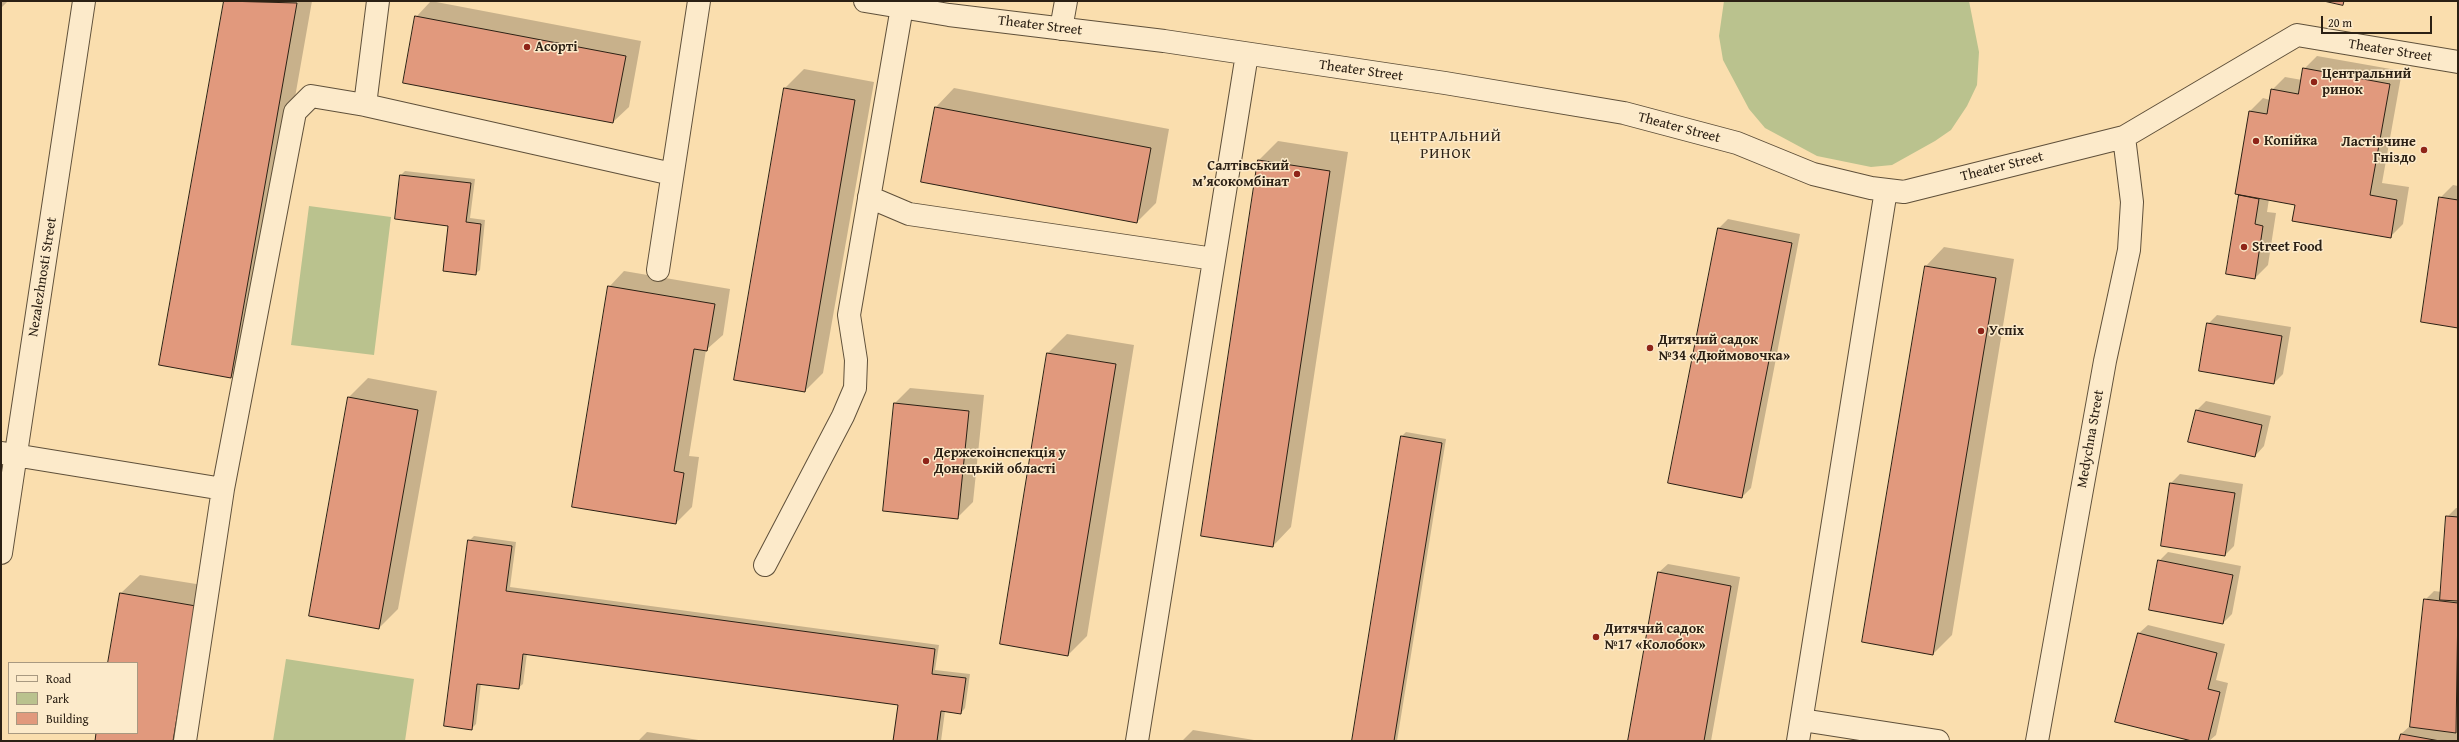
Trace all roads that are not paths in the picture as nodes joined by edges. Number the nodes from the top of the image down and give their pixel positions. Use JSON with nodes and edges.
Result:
{"nodes":[{"id":1,"x":84,"y":1,"type":"edge"},
{"id":2,"x":378,"y":1,"type":"edge"},
{"id":3,"x":699,"y":1,"type":"edge"},
{"id":4,"x":865,"y":1,"type":"edge"},
{"id":5,"x":1066,"y":1,"type":"edge"},
{"id":6,"x":902,"y":7,"type":"junction"},
{"id":7,"x":1061,"y":29,"type":"junction"},
{"id":8,"x":1247,"y":54,"type":"junction"},
{"id":9,"x":2458,"y":62,"type":"edge"},
{"id":10,"x":365,"y":105,"type":"junction"},
{"id":11,"x":2124,"y":137,"type":"junction"},
{"id":12,"x":672,"y":174,"type":"junction"},
{"id":13,"x":1886,"y":190,"type":"junction"},
{"id":14,"x":869,"y":197,"type":"junction"},
{"id":15,"x":1214,"y":259,"type":"junction"},
{"id":16,"x":658,"y":270,"type":"dead end"},
{"id":17,"x":8,"y":454,"type":"edge"},
{"id":18,"x":223,"y":489,"type":"junction"},
{"id":19,"x":1,"y":553,"type":"edge"},
{"id":20,"x":765,"y":565,"type":"dead end"},
{"id":21,"x":1802,"y":720,"type":"junction"},
{"id":22,"x":185,"y":741,"type":"edge"},
{"id":23,"x":1137,"y":741,"type":"edge"},
{"id":24,"x":1798,"y":741,"type":"edge"},
{"id":25,"x":1938,"y":741,"type":"edge"},
{"id":26,"x":2037,"y":741,"type":"edge"}],
"edges":[{"from":1,"to":17,"type":"street","name":"Nezalezhnosti Street"},
{"from":2,"to":10,"type":"street"},
{"from":3,"to":12,"type":"street"},
{"from":4,"to":6,"type":"street","name":"Theater Street"},
{"from":5,"to":7,"type":"street"},
{"from":6,"to":7,"type":"street","name":"Theater Street"},
{"from":6,"to":14,"type":"street"},
{"from":7,"to":8,"type":"street","name":"Theater Street"},
{"from":8,"to":13,"type":"street","name":"Theater Street"},
{"from":8,"to":15,"type":"street"},
{"from":9,"to":11,"type":"street","name":"Theater Street"},
{"from":10,"to":12,"type":"street"},
{"from":10,"to":18,"type":"street"},
{"from":11,"to":13,"type":"street","name":"Theater Street"},
{"from":11,"to":26,"type":"street","name":"Medychna Street"},
{"from":12,"to":16,"type":"street"},
{"from":13,"to":21,"type":"street"},
{"from":14,"to":15,"type":"street"},
{"from":14,"to":20,"type":"street"},
{"from":15,"to":23,"type":"street"},
{"from":17,"to":18,"type":"street"},
{"from":17,"to":19,"type":"street","name":"Nezalezhnosti Street"},
{"from":18,"to":22,"type":"street"},
{"from":21,"to":24,"type":"street"},
{"from":21,"to":25,"type":"street"}]}
